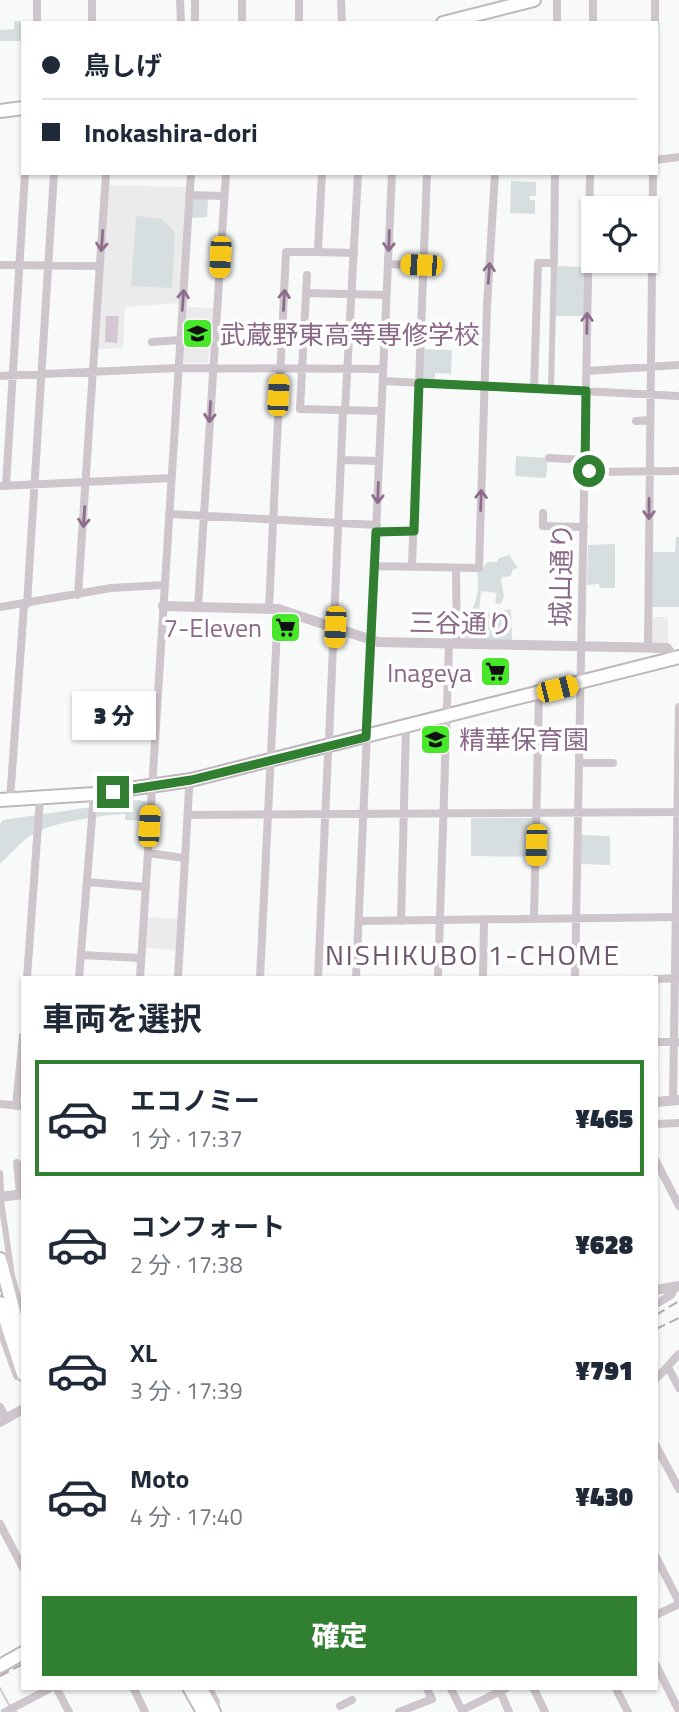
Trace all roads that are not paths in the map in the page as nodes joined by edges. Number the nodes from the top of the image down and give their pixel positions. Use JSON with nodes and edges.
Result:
{"nodes":[{"id":1,"x":37,"y":0,"type":"edge"},
{"id":2,"x":92,"y":0,"type":"edge"},
{"id":3,"x":180,"y":0,"type":"edge"},
{"id":4,"x":195,"y":0,"type":"edge"},
{"id":5,"x":242,"y":0,"type":"edge"},
{"id":6,"x":299,"y":0,"type":"edge"},
{"id":7,"x":341,"y":0,"type":"edge"},
{"id":8,"x":534,"y":0,"type":"edge"},
{"id":9,"x":557,"y":0,"type":"edge"},
{"id":10,"x":593,"y":0,"type":"edge"},
{"id":11,"x":655,"y":0,"type":"edge"},
{"id":12,"x":499,"y":10,"type":"edge"},
{"id":13,"x":37,"y":21,"type":"edge"},
{"id":14,"x":92,"y":21,"type":"edge"},
{"id":15,"x":181,"y":21,"type":"edge"},
{"id":16,"x":195,"y":21,"type":"edge"},
{"id":17,"x":243,"y":21,"type":"edge"},
{"id":18,"x":299,"y":21,"type":"edge"},
{"id":19,"x":342,"y":21,"type":"edge"},
{"id":20,"x":452,"y":21,"type":"edge"},
{"id":21,"x":557,"y":21,"type":"edge"},
{"id":22,"x":593,"y":21,"type":"edge"},
{"id":23,"x":655,"y":21,"type":"edge"},
{"id":24,"x":21,"y":108,"type":"edge"},
{"id":25,"x":0,"y":111,"type":"edge"},
{"id":26,"x":679,"y":157,"type":"edge"},
{"id":27,"x":658,"y":160,"type":"edge"},
{"id":28,"x":25,"y":175,"type":"edge"},
{"id":29,"x":54,"y":175,"type":"edge"},
{"id":30,"x":106,"y":175,"type":"edge"},
{"id":31,"x":191,"y":175,"type":"edge"},
{"id":32,"x":226,"y":175,"type":"edge"},
{"id":33,"x":322,"y":175,"type":"edge"},
{"id":34,"x":358,"y":175,"type":"edge"},
{"id":35,"x":392,"y":175,"type":"edge"},
{"id":36,"x":428,"y":175,"type":"edge"},
{"id":37,"x":495,"y":175,"type":"edge"},
{"id":38,"x":555,"y":175,"type":"edge"},
{"id":39,"x":590,"y":175,"type":"edge"},
{"id":40,"x":653,"y":175,"type":"edge"},
{"id":41,"x":189,"y":195,"type":"junction"},
{"id":42,"x":224,"y":196,"type":"junction"},
{"id":43,"x":315,"y":252,"type":"junction"},
{"id":44,"x":354,"y":253,"type":"junction"},
{"id":45,"x":554,"y":263,"type":"junction"},
{"id":46,"x":388,"y":264,"type":"junction"},
{"id":47,"x":0,"y":265,"type":"edge"},
{"id":48,"x":19,"y":265,"type":"junction"},
{"id":49,"x":48,"y":265,"type":"junction"},
{"id":50,"x":100,"y":266,"type":"junction"},
{"id":51,"x":424,"y":266,"type":"junction"},
{"id":52,"x":185,"y":269,"type":"junction"},
{"id":53,"x":196,"y":271,"type":"dead end"},
{"id":54,"x":307,"y":275,"type":"dead end"},
{"id":55,"x":306,"y":293,"type":"junction"},
{"id":56,"x":351,"y":294,"type":"junction"},
{"id":57,"x":386,"y":295,"type":"junction"},
{"id":58,"x":180,"y":340,"type":"junction"},
{"id":59,"x":152,"y":342,"type":"dead end"},
{"id":60,"x":679,"y":365,"type":"edge"},
{"id":61,"x":651,"y":367,"type":"junction"},
{"id":62,"x":177,"y":368,"type":"junction"},
{"id":63,"x":212,"y":368,"type":"junction"},
{"id":64,"x":280,"y":368,"type":"junction"},
{"id":65,"x":302,"y":368,"type":"junction"},
{"id":66,"x":347,"y":368,"type":"junction"},
{"id":67,"x":383,"y":369,"type":"junction"},
{"id":68,"x":93,"y":371,"type":"junction"},
{"id":69,"x":587,"y":371,"type":"junction"},
{"id":70,"x":41,"y":374,"type":"junction"},
{"id":71,"x":0,"y":376,"type":"edge"},
{"id":72,"x":12,"y":376,"type":"junction"},
{"id":73,"x":383,"y":381,"type":"junction"},
{"id":74,"x":419,"y":383,"type":"junction"},
{"id":75,"x":485,"y":385,"type":"junction"},
{"id":76,"x":534,"y":388,"type":"junction"},
{"id":77,"x":551,"y":389,"type":"junction"},
{"id":78,"x":586,"y":391,"type":"junction"},
{"id":79,"x":651,"y":394,"type":"junction"},
{"id":80,"x":679,"y":396,"type":"edge"},
{"id":81,"x":344,"y":411,"type":"junction"},
{"id":82,"x":382,"y":411,"type":"junction"},
{"id":83,"x":650,"y":420,"type":"junction"},
{"id":84,"x":636,"y":421,"type":"dead end"},
{"id":85,"x":550,"y":458,"type":"dead end"},
{"id":86,"x":341,"y":460,"type":"junction"},
{"id":87,"x":585,"y":460,"type":"junction"},
{"id":88,"x":379,"y":461,"type":"junction"},
{"id":89,"x":585,"y":471,"type":"junction"},
{"id":90,"x":679,"y":471,"type":"edge"},
{"id":91,"x":649,"y":472,"type":"junction"},
{"id":92,"x":171,"y":478,"type":"junction"},
{"id":93,"x":86,"y":484,"type":"junction"},
{"id":94,"x":3,"y":486,"type":"edge"},
{"id":95,"x":34,"y":486,"type":"junction"},
{"id":96,"x":543,"y":513,"type":"dead end"},
{"id":97,"x":169,"y":514,"type":"junction"},
{"id":98,"x":204,"y":516,"type":"junction"},
{"id":99,"x":273,"y":520,"type":"junction"},
{"id":100,"x":339,"y":523,"type":"junction"},
{"id":101,"x":583,"y":527,"type":"junction"},
{"id":102,"x":377,"y":528,"type":"junction"},
{"id":103,"x":414,"y":531,"type":"junction"},
{"id":104,"x":375,"y":566,"type":"junction"},
{"id":105,"x":412,"y":566,"type":"junction"},
{"id":106,"x":456,"y":568,"type":"junction"},
{"id":107,"x":163,"y":585,"type":"junction"},
{"id":108,"x":78,"y":595,"type":"junction"},
{"id":109,"x":25,"y":604,"type":"junction"},
{"id":110,"x":163,"y":606,"type":"junction"},
{"id":111,"x":0,"y":607,"type":"edge"},
{"id":112,"x":198,"y":607,"type":"junction"},
{"id":113,"x":273,"y":608,"type":"junction"},
{"id":114,"x":335,"y":627,"type":"junction"},
{"id":115,"x":372,"y":640,"type":"junction"},
{"id":116,"x":453,"y":644,"type":"junction"},
{"id":117,"x":581,"y":646,"type":"junction"},
{"id":118,"x":648,"y":648,"type":"junction"},
{"id":119,"x":676,"y":657,"type":"edge"},
{"id":120,"x":580,"y":683,"type":"junction"},
{"id":121,"x":539,"y":693,"type":"junction"},
{"id":122,"x":679,"y":707,"type":"edge"},
{"id":123,"x":447,"y":716,"type":"junction"},
{"id":124,"x":406,"y":727,"type":"junction"},
{"id":125,"x":366,"y":737,"type":"junction"},
{"id":126,"x":329,"y":740,"type":"dead end"},
{"id":127,"x":328,"y":753,"type":"dead end"},
{"id":128,"x":270,"y":761,"type":"junction"},
{"id":129,"x":579,"y":763,"type":"junction"},
{"id":130,"x":613,"y":764,"type":"dead end"},
{"id":131,"x":152,"y":787,"type":"junction"},
{"id":132,"x":189,"y":790,"type":"dead end"},
{"id":133,"x":94,"y":794,"type":"junction"},
{"id":134,"x":40,"y":798,"type":"junction"},
{"id":135,"x":5,"y":800,"type":"edge"},
{"id":136,"x":679,"y":812,"type":"edge"},
{"id":137,"x":363,"y":814,"type":"junction"},
{"id":138,"x":403,"y":814,"type":"junction"},
{"id":139,"x":537,"y":814,"type":"junction"},
{"id":140,"x":578,"y":814,"type":"junction"},
{"id":141,"x":188,"y":815,"type":"junction"},
{"id":142,"x":268,"y":815,"type":"junction"},
{"id":143,"x":326,"y":815,"type":"junction"},
{"id":144,"x":444,"y":815,"type":"junction"},
{"id":145,"x":148,"y":853,"type":"junction"},
{"id":146,"x":678,"y":854,"type":"edge"},
{"id":147,"x":184,"y":858,"type":"junction"},
{"id":148,"x":86,"y":882,"type":"junction"},
{"id":149,"x":146,"y":887,"type":"junction"},
{"id":150,"x":678,"y":917,"type":"edge"},
{"id":151,"x":534,"y":919,"type":"junction"},
{"id":152,"x":576,"y":919,"type":"junction"},
{"id":153,"x":440,"y":920,"type":"junction"},
{"id":154,"x":484,"y":920,"type":"junction"},
{"id":155,"x":359,"y":921,"type":"junction"},
{"id":156,"x":401,"y":921,"type":"junction"},
{"id":157,"x":80,"y":955,"type":"junction"},
{"id":158,"x":141,"y":958,"type":"junction"},
{"id":159,"x":27,"y":976,"type":"edge"},
{"id":160,"x":79,"y":976,"type":"edge"},
{"id":161,"x":140,"y":976,"type":"edge"},
{"id":162,"x":178,"y":976,"type":"edge"},
{"id":163,"x":260,"y":976,"type":"edge"},
{"id":164,"x":318,"y":976,"type":"edge"},
{"id":165,"x":356,"y":976,"type":"edge"},
{"id":166,"x":438,"y":976,"type":"edge"},
{"id":167,"x":483,"y":976,"type":"edge"},
{"id":168,"x":575,"y":976,"type":"edge"},
{"id":169,"x":658,"y":979,"type":"edge"},
{"id":170,"x":677,"y":979,"type":"edge"},
{"id":171,"x":658,"y":1042,"type":"edge"},
{"id":172,"x":677,"y":1042,"type":"edge"},
{"id":173,"x":21,"y":1083,"type":"edge"},
{"id":174,"x":676,"y":1100,"type":"edge"},
{"id":175,"x":658,"y":1102,"type":"edge"},
{"id":176,"x":0,"y":1104,"type":"edge"},
{"id":177,"x":20,"y":1106,"type":"edge"},
{"id":178,"x":658,"y":1124,"type":"edge"},
{"id":179,"x":679,"y":1124,"type":"edge"},
{"id":180,"x":17,"y":1163,"type":"dead end"},
{"id":181,"x":658,"y":1165,"type":"edge"},
{"id":182,"x":0,"y":1173,"type":"edge"},
{"id":183,"x":1,"y":1192,"type":"edge"},
{"id":184,"x":21,"y":1194,"type":"edge"},
{"id":185,"x":1,"y":1199,"type":"edge"},
{"id":186,"x":679,"y":1206,"type":"edge"},
{"id":187,"x":0,"y":1259,"type":"edge"},
{"id":188,"x":677,"y":1287,"type":"edge"},
{"id":189,"x":658,"y":1290,"type":"edge"},
{"id":190,"x":658,"y":1303,"type":"edge"},
{"id":191,"x":1,"y":1307,"type":"edge"},
{"id":192,"x":21,"y":1309,"type":"edge"},
{"id":193,"x":0,"y":1331,"type":"edge"},
{"id":194,"x":21,"y":1338,"type":"edge"},
{"id":195,"x":679,"y":1354,"type":"edge"},
{"id":196,"x":668,"y":1367,"type":"junction"},
{"id":197,"x":21,"y":1370,"type":"edge"},
{"id":198,"x":21,"y":1376,"type":"edge"},
{"id":199,"x":658,"y":1377,"type":"edge"},
{"id":200,"x":679,"y":1388,"type":"edge"},
{"id":201,"x":0,"y":1408,"type":"edge"},
{"id":202,"x":21,"y":1410,"type":"edge"},
{"id":203,"x":3,"y":1420,"type":"edge"},
{"id":204,"x":658,"y":1451,"type":"edge"},
{"id":205,"x":679,"y":1489,"type":"edge"},
{"id":206,"x":0,"y":1524,"type":"edge"},
{"id":207,"x":658,"y":1561,"type":"edge"},
{"id":208,"x":21,"y":1564,"type":"edge"},
{"id":209,"x":679,"y":1603,"type":"edge"},
{"id":210,"x":658,"y":1614,"type":"edge"},
{"id":211,"x":19,"y":1656,"type":"edge"},
{"id":212,"x":0,"y":1665,"type":"edge"},
{"id":213,"x":658,"y":1669,"type":"edge"},
{"id":214,"x":46,"y":1690,"type":"edge"},
{"id":215,"x":57,"y":1690,"type":"edge"},
{"id":216,"x":134,"y":1690,"type":"edge"},
{"id":217,"x":191,"y":1690,"type":"edge"},
{"id":218,"x":201,"y":1690,"type":"edge"},
{"id":219,"x":210,"y":1690,"type":"edge"},
{"id":220,"x":428,"y":1690,"type":"edge"},
{"id":221,"x":452,"y":1690,"type":"edge"},
{"id":222,"x":502,"y":1690,"type":"edge"},
{"id":223,"x":534,"y":1690,"type":"edge"},
{"id":224,"x":617,"y":1690,"type":"edge"},
{"id":225,"x":346,"y":1703,"type":"dead end"},
{"id":226,"x":210,"y":1711,"type":"edge"},
{"id":227,"x":405,"y":1711,"type":"edge"},
{"id":228,"x":462,"y":1711,"type":"edge"},
{"id":229,"x":679,"y":1711,"type":"edge"},
{"id":230,"x":5,"y":1712,"type":"edge"},
{"id":231,"x":68,"y":1712,"type":"edge"},
{"id":232,"x":145,"y":1712,"type":"edge"},
{"id":233,"x":351,"y":1712,"type":"edge"},
{"id":234,"x":509,"y":1712,"type":"edge"},
{"id":235,"x":545,"y":1712,"type":"edge"},
{"id":236,"x":628,"y":1712,"type":"edge"}],
"edges":[{"from":1,"to":13,"type":"street"},
{"from":2,"to":14,"type":"street"},
{"from":3,"to":15,"type":"street"},
{"from":4,"to":16,"type":"street"},
{"from":5,"to":17,"type":"street"},
{"from":6,"to":18,"type":"street"},
{"from":7,"to":19,"type":"street"},
{"from":8,"to":12,"type":"main road"},
{"from":9,"to":21,"type":"street"},
{"from":10,"to":22,"type":"street"},
{"from":11,"to":23,"type":"street"},
{"from":12,"to":20,"type":"main road"},
{"from":24,"to":25,"type":"main road"},
{"from":26,"to":27,"type":"street"},
{"from":28,"to":48,"type":"street"},
{"from":29,"to":49,"type":"street"},
{"from":30,"to":50,"type":"street","one_way":true},
{"from":31,"to":41,"type":"street"},
{"from":32,"to":42,"type":"street"},
{"from":33,"to":43,"type":"street"},
{"from":34,"to":44,"type":"street"},
{"from":35,"to":46,"type":"street","one_way":true},
{"from":36,"to":51,"type":"street"},
{"from":75,"to":37,"type":"street","one_way":true},
{"from":38,"to":45,"type":"street"},
{"from":69,"to":39,"type":"street","name":"城山通り","one_way":true},
{"from":40,"to":61,"type":"street"},
{"from":41,"to":42,"type":"street"},
{"from":41,"to":52,"type":"street"},
{"from":42,"to":63,"type":"street"},
{"from":43,"to":44,"type":"street"},
{"from":64,"to":43,"type":"street","one_way":true},
{"from":44,"to":56,"type":"street"},
{"from":45,"to":76,"type":"street"},
{"from":45,"to":77,"type":"street"},
{"from":46,"to":51,"type":"street"},
{"from":46,"to":57,"type":"street"},
{"from":47,"to":48,"type":"street"},
{"from":48,"to":49,"type":"street"},
{"from":48,"to":72,"type":"street"},
{"from":49,"to":50,"type":"street"},
{"from":49,"to":70,"type":"street"},
{"from":50,"to":68,"type":"street"},
{"from":51,"to":74,"type":"street"},
{"from":52,"to":53,"type":"street"},
{"from":58,"to":52,"type":"street","one_way":true},
{"from":54,"to":55,"type":"street"},
{"from":55,"to":56,"type":"street"},
{"from":55,"to":65,"type":"street"},
{"from":56,"to":57,"type":"street"},
{"from":56,"to":66,"type":"street"},
{"from":57,"to":67,"type":"street"},
{"from":58,"to":59,"type":"street"},
{"from":58,"to":62,"type":"street"},
{"from":60,"to":61,"type":"street"},
{"from":61,"to":69,"type":"street"},
{"from":61,"to":79,"type":"street"},
{"from":62,"to":63,"type":"street"},
{"from":62,"to":68,"type":"street"},
{"from":62,"to":92,"type":"street"},
{"from":63,"to":64,"type":"street"},
{"from":63,"to":98,"type":"street","one_way":true},
{"from":64,"to":65,"type":"street"},
{"from":64,"to":99,"type":"street"},
{"from":65,"to":66,"type":"street"},
{"from":65,"to":81,"type":"street"},
{"from":66,"to":67,"type":"street"},
{"from":66,"to":81,"type":"street"},
{"from":67,"to":73,"type":"street"},
{"from":68,"to":70,"type":"street"},
{"from":68,"to":93,"type":"street"},
{"from":69,"to":78,"type":"street","name":"城山通り"},
{"from":70,"to":72,"type":"street"},
{"from":70,"to":95,"type":"street"},
{"from":71,"to":72,"type":"street"},
{"from":72,"to":94,"type":"street"},
{"from":73,"to":74,"type":"street"},
{"from":73,"to":82,"type":"street"},
{"from":74,"to":75,"type":"street"},
{"from":74,"to":103,"type":"street"},
{"from":75,"to":76,"type":"street"},
{"from":106,"to":75,"type":"street","one_way":true},
{"from":76,"to":77,"type":"street"},
{"from":77,"to":78,"type":"street"},
{"from":78,"to":79,"type":"street"},
{"from":78,"to":87,"type":"street","name":"城山通り"},
{"from":79,"to":80,"type":"street"},
{"from":79,"to":83,"type":"street"},
{"from":81,"to":82,"type":"street"},
{"from":81,"to":86,"type":"street"},
{"from":82,"to":88,"type":"street"},
{"from":83,"to":84,"type":"street"},
{"from":83,"to":91,"type":"street"},
{"from":85,"to":87,"type":"street"},
{"from":86,"to":88,"type":"street"},
{"from":86,"to":100,"type":"street"},
{"from":87,"to":89,"type":"street","name":"城山通り"},
{"from":88,"to":102,"type":"street","one_way":true},
{"from":89,"to":91,"type":"street"},
{"from":89,"to":101,"type":"street","name":"城山通り"},
{"from":90,"to":91,"type":"street"},
{"from":91,"to":118,"type":"street","one_way":true},
{"from":92,"to":93,"type":"street"},
{"from":92,"to":97,"type":"street"},
{"from":93,"to":95,"type":"street"},
{"from":93,"to":108,"type":"street","one_way":true},
{"from":94,"to":95,"type":"street"},
{"from":95,"to":109,"type":"street"},
{"from":96,"to":101,"type":"street"},
{"from":97,"to":98,"type":"street"},
{"from":97,"to":107,"type":"street"},
{"from":98,"to":99,"type":"street"},
{"from":98,"to":112,"type":"street"},
{"from":99,"to":100,"type":"street"},
{"from":99,"to":113,"type":"street"},
{"from":100,"to":102,"type":"street"},
{"from":100,"to":114,"type":"street"},
{"from":101,"to":117,"type":"street","name":"城山通り"},
{"from":102,"to":103,"type":"street"},
{"from":102,"to":104,"type":"street"},
{"from":103,"to":105,"type":"street"},
{"from":104,"to":105,"type":"street"},
{"from":104,"to":115,"type":"street"},
{"from":105,"to":106,"type":"street"},
{"from":106,"to":116,"type":"street"},
{"from":107,"to":108,"type":"street"},
{"from":107,"to":110,"type":"street"},
{"from":108,"to":109,"type":"street"},
{"from":109,"to":111,"type":"street"},
{"from":109,"to":135,"type":"street"},
{"from":110,"to":112,"type":"street","name":"三谷通り"},
{"from":110,"to":131,"type":"street"},
{"from":112,"to":113,"type":"street","name":"三谷通り"},
{"from":113,"to":114,"type":"street","name":"三谷通り"},
{"from":113,"to":128,"type":"street"},
{"from":114,"to":115,"type":"street","name":"三谷通り"},
{"from":114,"to":126,"type":"street"},
{"from":115,"to":116,"type":"street","name":"三谷通り"},
{"from":115,"to":125,"type":"street"},
{"from":116,"to":117,"type":"street","name":"三谷通り"},
{"from":116,"to":123,"type":"street"},
{"from":117,"to":118,"type":"street","name":"三谷通り"},
{"from":117,"to":120,"type":"street","name":"城山通り"},
{"from":118,"to":119,"type":"street","name":"三谷通り"},
{"from":119,"to":120,"type":"main road"},
{"from":120,"to":121,"type":"main road"},
{"from":120,"to":129,"type":"street","name":"城山通り"},
{"from":121,"to":123,"type":"main road"},
{"from":121,"to":139,"type":"street"},
{"from":122,"to":136,"type":"street"},
{"from":123,"to":124,"type":"main road"},
{"from":123,"to":144,"type":"street"},
{"from":124,"to":125,"type":"main road"},
{"from":124,"to":138,"type":"street"},
{"from":125,"to":128,"type":"main road"},
{"from":125,"to":137,"type":"street"},
{"from":127,"to":143,"type":"street"},
{"from":128,"to":131,"type":"main road"},
{"from":128,"to":142,"type":"street"},
{"from":129,"to":130,"type":"street"},
{"from":129,"to":140,"type":"street","name":"城山通り"},
{"from":131,"to":133,"type":"main road"},
{"from":131,"to":145,"type":"street"},
{"from":132,"to":141,"type":"street"},
{"from":133,"to":134,"type":"main road"},
{"from":133,"to":148,"type":"street"},
{"from":134,"to":135,"type":"main road"},
{"from":134,"to":159,"type":"street"},
{"from":136,"to":140,"type":"street"},
{"from":136,"to":146,"type":"street"},
{"from":137,"to":138,"type":"street"},
{"from":137,"to":143,"type":"street"},
{"from":137,"to":155,"type":"street"},
{"from":138,"to":144,"type":"street"},
{"from":138,"to":156,"type":"street"},
{"from":139,"to":140,"type":"street"},
{"from":139,"to":144,"type":"street"},
{"from":139,"to":151,"type":"street"},
{"from":140,"to":152,"type":"street","name":"城山通り"},
{"from":141,"to":142,"type":"street"},
{"from":141,"to":147,"type":"street"},
{"from":142,"to":143,"type":"street"},
{"from":142,"to":163,"type":"street"},
{"from":143,"to":164,"type":"street"},
{"from":144,"to":153,"type":"street"},
{"from":145,"to":147,"type":"street"},
{"from":145,"to":149,"type":"street"},
{"from":146,"to":150,"type":"street"},
{"from":147,"to":162,"type":"street"},
{"from":148,"to":149,"type":"street"},
{"from":148,"to":157,"type":"street"},
{"from":149,"to":158,"type":"street"},
{"from":150,"to":152,"type":"street"},
{"from":150,"to":170,"type":"street"},
{"from":151,"to":152,"type":"street"},
{"from":151,"to":154,"type":"street"},
{"from":152,"to":168,"type":"street","name":"城山通り"},
{"from":153,"to":154,"type":"street"},
{"from":153,"to":156,"type":"street"},
{"from":153,"to":166,"type":"street"},
{"from":154,"to":167,"type":"street"},
{"from":155,"to":156,"type":"street"},
{"from":155,"to":165,"type":"street"},
{"from":157,"to":158,"type":"street"},
{"from":157,"to":160,"type":"street"},
{"from":158,"to":161,"type":"street"},
{"from":169,"to":170,"type":"street"},
{"from":170,"to":172,"type":"street"},
{"from":171,"to":172,"type":"street"},
{"from":172,"to":174,"type":"street"},
{"from":173,"to":177,"type":"street"},
{"from":174,"to":175,"type":"street"},
{"from":176,"to":177,"type":"street"},
{"from":178,"to":179,"type":"street"},
{"from":180,"to":184,"type":"street"},
{"from":181,"to":186,"type":"street"},
{"from":182,"to":183,"type":"street"},
{"from":184,"to":185,"type":"street"},
{"from":185,"to":192,"type":"street"},
{"from":187,"to":194,"type":"main road"},
{"from":188,"to":189,"type":"street"},
{"from":188,"to":190,"type":"street"},
{"from":191,"to":197,"type":"main road"},
{"from":193,"to":198,"type":"street"},
{"from":195,"to":196,"type":"street"},
{"from":196,"to":199,"type":"street"},
{"from":196,"to":200,"type":"street"},
{"from":201,"to":203,"type":"street"},
{"from":202,"to":203,"type":"street"},
{"from":204,"to":205,"type":"street"},
{"from":206,"to":208,"type":"street"},
{"from":207,"to":209,"type":"street"},
{"from":209,"to":210,"type":"street"},
{"from":211,"to":212,"type":"main road"},
{"from":213,"to":229,"type":"street"},
{"from":214,"to":230,"type":"street"},
{"from":215,"to":231,"type":"street"},
{"from":216,"to":232,"type":"street"},
{"from":217,"to":226,"type":"main road"},
{"from":218,"to":226,"type":"main road"},
{"from":219,"to":226,"type":"street"},
{"from":220,"to":227,"type":"street"},
{"from":221,"to":228,"type":"street"},
{"from":222,"to":228,"type":"street"},
{"from":222,"to":234,"type":"street"},
{"from":223,"to":235,"type":"street"},
{"from":224,"to":236,"type":"street"},
{"from":225,"to":233,"type":"street"}]}
